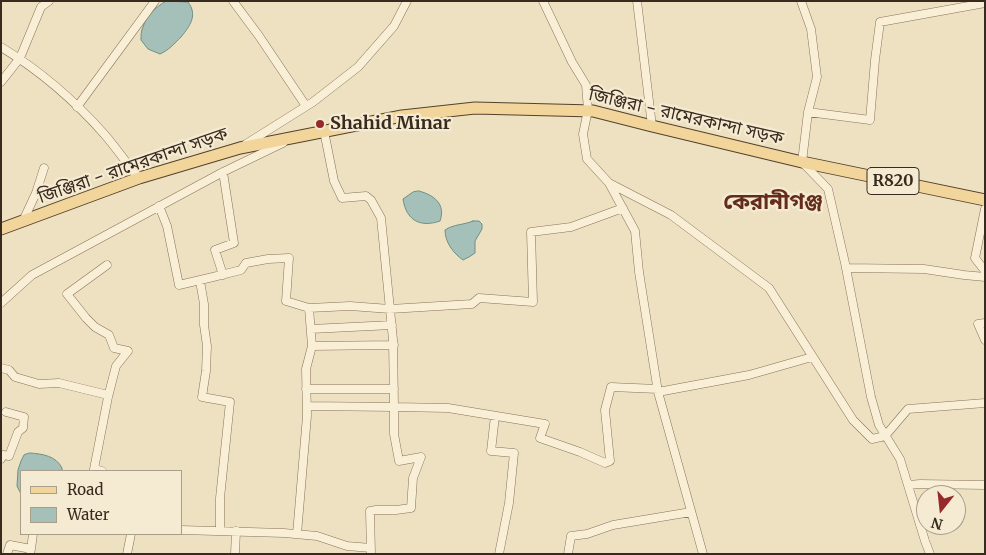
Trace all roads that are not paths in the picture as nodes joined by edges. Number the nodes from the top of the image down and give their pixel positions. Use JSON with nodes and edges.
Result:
{"nodes":[{"id":1,"x":49,"y":1,"type":"edge"},
{"id":2,"x":155,"y":1,"type":"edge"},
{"id":3,"x":234,"y":1,"type":"edge"},
{"id":4,"x":407,"y":1,"type":"edge"},
{"id":5,"x":543,"y":1,"type":"edge"},
{"id":6,"x":637,"y":1,"type":"edge"},
{"id":7,"x":801,"y":1,"type":"edge"},
{"id":8,"x":985,"y":3,"type":"edge"},
{"id":9,"x":1,"y":47,"type":"edge"},
{"id":10,"x":20,"y":58,"type":"junction"},
{"id":11,"x":1,"y":82,"type":"edge"},
{"id":12,"x":77,"y":106,"type":"junction"},
{"id":13,"x":306,"y":106,"type":"junction"},
{"id":14,"x":588,"y":110,"type":"junction"},
{"id":15,"x":808,"y":112,"type":"junction"},
{"id":16,"x":652,"y":126,"type":"junction"},
{"id":17,"x":324,"y":132,"type":"junction"},
{"id":18,"x":294,"y":138,"type":"junction"},
{"id":19,"x":240,"y":148,"type":"junction"},
{"id":20,"x":802,"y":162,"type":"junction"},
{"id":21,"x":44,"y":168,"type":"dead end"},
{"id":22,"x":223,"y":172,"type":"junction"},
{"id":23,"x":138,"y":178,"type":"junction"},
{"id":24,"x":609,"y":183,"type":"junction"},
{"id":25,"x":985,"y":200,"type":"edge"},
{"id":26,"x":159,"y":206,"type":"junction"},
{"id":27,"x":623,"y":208,"type":"junction"},
{"id":28,"x":985,"y":209,"type":"edge"},
{"id":29,"x":23,"y":222,"type":"junction"},
{"id":30,"x":1,"y":228,"type":"edge"},
{"id":31,"x":107,"y":265,"type":"dead end"},
{"id":32,"x":846,"y":268,"type":"junction"},
{"id":33,"x":985,"y":271,"type":"edge"},
{"id":34,"x":223,"y":275,"type":"junction"},
{"id":35,"x":985,"y":277,"type":"edge"},
{"id":36,"x":200,"y":280,"type":"junction"},
{"id":37,"x":1,"y":303,"type":"edge"},
{"id":38,"x":309,"y":308,"type":"junction"},
{"id":39,"x":390,"y":309,"type":"junction"},
{"id":40,"x":985,"y":323,"type":"edge"},
{"id":41,"x":392,"y":325,"type":"junction"},
{"id":42,"x":311,"y":329,"type":"junction"},
{"id":43,"x":985,"y":340,"type":"edge"},
{"id":44,"x":394,"y":345,"type":"junction"},
{"id":45,"x":312,"y":346,"type":"junction"},
{"id":46,"x":812,"y":357,"type":"junction"},
{"id":47,"x":1,"y":368,"type":"edge"},
{"id":48,"x":306,"y":389,"type":"junction"},
{"id":49,"x":394,"y":389,"type":"junction"},
{"id":50,"x":658,"y":391,"type":"junction"},
{"id":51,"x":108,"y":395,"type":"junction"},
{"id":52,"x":985,"y":404,"type":"edge"},
{"id":53,"x":307,"y":406,"type":"junction"},
{"id":54,"x":394,"y":408,"type":"junction"},
{"id":55,"x":6,"y":412,"type":"dead end"},
{"id":56,"x":495,"y":416,"type":"junction"},
{"id":57,"x":885,"y":436,"type":"junction"},
{"id":58,"x":1,"y":459,"type":"edge"},
{"id":59,"x":98,"y":470,"type":"edge"},
{"id":60,"x":908,"y":485,"type":"junction"},
{"id":61,"x":985,"y":485,"type":"edge"},
{"id":62,"x":691,"y":512,"type":"junction"},
{"id":63,"x":182,"y":530,"type":"edge"},
{"id":64,"x":220,"y":530,"type":"junction"},
{"id":65,"x":236,"y":531,"type":"junction"},
{"id":66,"x":297,"y":534,"type":"junction"},
{"id":67,"x":33,"y":535,"type":"edge"},
{"id":68,"x":131,"y":535,"type":"edge"},
{"id":69,"x":371,"y":551,"type":"edge"},
{"id":70,"x":30,"y":552,"type":"edge"},
{"id":71,"x":8,"y":554,"type":"edge"},
{"id":72,"x":127,"y":554,"type":"edge"},
{"id":73,"x":234,"y":554,"type":"edge"},
{"id":74,"x":499,"y":554,"type":"edge"},
{"id":75,"x":568,"y":554,"type":"edge"},
{"id":76,"x":703,"y":554,"type":"edge"},
{"id":77,"x":930,"y":554,"type":"edge"}],
"edges":[{"from":1,"to":10,"type":"street"},
{"from":2,"to":12,"type":"street"},
{"from":3,"to":13,"type":"street"},
{"from":4,"to":13,"type":"street"},
{"from":5,"to":14,"type":"street"},
{"from":6,"to":16,"type":"street"},
{"from":7,"to":15,"type":"street"},
{"from":8,"to":15,"type":"street"},
{"from":9,"to":10,"type":"street"},
{"from":10,"to":11,"type":"street"},
{"from":10,"to":12,"type":"street"},
{"from":12,"to":23,"type":"street"},
{"from":13,"to":19,"type":"street"},
{"from":14,"to":16,"type":"main road","name":"জিঞ্জিরা - রামেরকান্দা সড়ক","number":"R820"},
{"from":14,"to":17,"type":"main road","name":"জিঞ্জিরা - রামেরকান্দা সড়ক","number":"R820"},
{"from":14,"to":24,"type":"street"},
{"from":15,"to":20,"type":"street"},
{"from":16,"to":20,"type":"main road","name":"জিঞ্জিরা - রামেরকান্দা সড়ক","number":"R820"},
{"from":17,"to":18,"type":"main road","name":"জিঞ্জিরা - রামেরকান্দা সড়ক","number":"R820"},
{"from":17,"to":39,"type":"street"},
{"from":18,"to":19,"type":"main road","name":"জিঞ্জিরা - রামেরকান্দা সড়ক","number":"R820"},
{"from":18,"to":22,"type":"street"},
{"from":19,"to":23,"type":"main road","name":"জিঞ্জিরা - রামেরকান্দা সড়ক","number":"R820"},
{"from":20,"to":25,"type":"main road","name":"জিঞ্জিরা - রামেরকান্দা সড়ক","number":"R820"},
{"from":20,"to":32,"type":"street"},
{"from":21,"to":29,"type":"street"},
{"from":22,"to":26,"type":"street"},
{"from":22,"to":34,"type":"street"},
{"from":23,"to":29,"type":"main road","name":"জিঞ্জিরা - রামেরকান্দা সড়ক","number":"R820"},
{"from":24,"to":27,"type":"street"},
{"from":24,"to":46,"type":"street"},
{"from":26,"to":36,"type":"street"},
{"from":26,"to":37,"type":"street"},
{"from":27,"to":39,"type":"street"},
{"from":27,"to":50,"type":"street"},
{"from":28,"to":33,"type":"street"},
{"from":29,"to":30,"type":"main road","name":"জিঞ্জিরা - রামেরকান্দা সড়ক","number":"R820"},
{"from":31,"to":51,"type":"street"},
{"from":32,"to":35,"type":"street"},
{"from":32,"to":57,"type":"street"},
{"from":34,"to":36,"type":"street"},
{"from":34,"to":38,"type":"street"},
{"from":36,"to":64,"type":"street"},
{"from":38,"to":39,"type":"street"},
{"from":38,"to":42,"type":"street"},
{"from":39,"to":41,"type":"street"},
{"from":40,"to":43,"type":"street"},
{"from":41,"to":42,"type":"street"},
{"from":41,"to":44,"type":"street"},
{"from":42,"to":45,"type":"street"},
{"from":44,"to":45,"type":"street"},
{"from":44,"to":49,"type":"street"},
{"from":45,"to":48,"type":"street"},
{"from":46,"to":50,"type":"street"},
{"from":46,"to":57,"type":"street"},
{"from":47,"to":51,"type":"street"},
{"from":48,"to":49,"type":"street"},
{"from":48,"to":53,"type":"street"},
{"from":49,"to":54,"type":"street"},
{"from":50,"to":56,"type":"street"},
{"from":50,"to":62,"type":"street"},
{"from":51,"to":59,"type":"street"},
{"from":52,"to":57,"type":"street"},
{"from":53,"to":54,"type":"street"},
{"from":53,"to":66,"type":"street"},
{"from":54,"to":56,"type":"street"},
{"from":54,"to":69,"type":"street"},
{"from":55,"to":58,"type":"street"},
{"from":56,"to":74,"type":"street"},
{"from":57,"to":60,"type":"street"},
{"from":60,"to":61,"type":"street"},
{"from":60,"to":77,"type":"street"},
{"from":62,"to":75,"type":"street"},
{"from":62,"to":76,"type":"street"},
{"from":63,"to":64,"type":"street"},
{"from":64,"to":65,"type":"street"},
{"from":65,"to":66,"type":"street"},
{"from":65,"to":73,"type":"street"},
{"from":66,"to":69,"type":"street"},
{"from":67,"to":70,"type":"street"},
{"from":68,"to":72,"type":"street"},
{"from":70,"to":71,"type":"street"}]}
